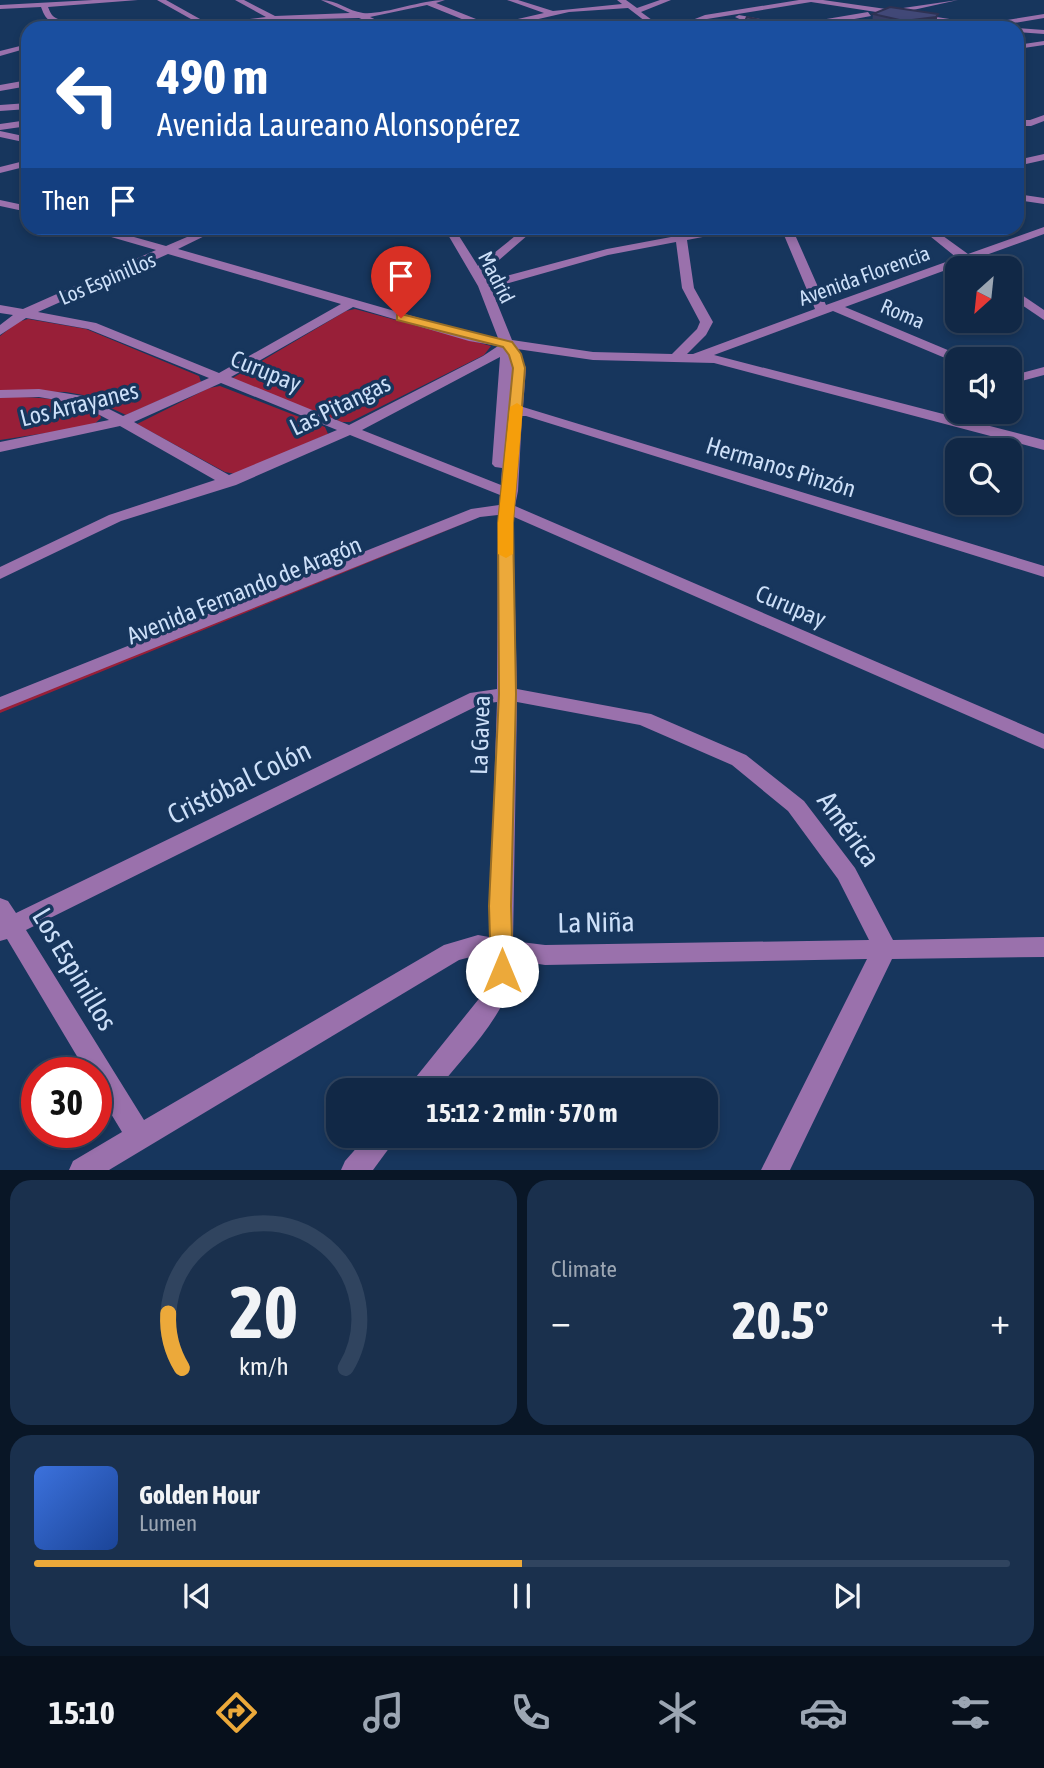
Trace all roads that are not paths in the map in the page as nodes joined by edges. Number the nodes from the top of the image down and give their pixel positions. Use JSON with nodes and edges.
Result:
{"nodes":[{"id":1,"x":134,"y":0,"type":"edge"},
{"id":2,"x":161,"y":0,"type":"edge"},
{"id":3,"x":239,"y":0,"type":"edge"},
{"id":4,"x":325,"y":0,"type":"edge"},
{"id":5,"x":441,"y":0,"type":"edge"},
{"id":6,"x":510,"y":0,"type":"edge"},
{"id":7,"x":621,"y":0,"type":"edge"},
{"id":8,"x":667,"y":0,"type":"edge"},
{"id":9,"x":811,"y":0,"type":"edge"},
{"id":10,"x":954,"y":0,"type":"edge"},
{"id":11,"x":423,"y":1,"type":"edge"},
{"id":12,"x":44,"y":5,"type":"junction"},
{"id":13,"x":0,"y":7,"type":"edge"},
{"id":14,"x":633,"y":8,"type":"junction"},
{"id":15,"x":885,"y":12,"type":"junction"},
{"id":16,"x":550,"y":13,"type":"junction"},
{"id":17,"x":360,"y":15,"type":"junction"},
{"id":18,"x":1044,"y":16,"type":"edge"},
{"id":19,"x":705,"y":17,"type":"junction"},
{"id":20,"x":274,"y":18,"type":"junction"},
{"id":21,"x":60,"y":21,"type":"edge"},
{"id":22,"x":199,"y":21,"type":"edge"},
{"id":23,"x":249,"y":21,"type":"edge"},
{"id":24,"x":374,"y":21,"type":"edge"},
{"id":25,"x":473,"y":21,"type":"edge"},
{"id":26,"x":518,"y":21,"type":"edge"},
{"id":27,"x":650,"y":21,"type":"edge"},
{"id":28,"x":694,"y":21,"type":"edge"},
{"id":29,"x":765,"y":21,"type":"edge"},
{"id":30,"x":828,"y":21,"type":"edge"},
{"id":31,"x":944,"y":21,"type":"edge"},
{"id":32,"x":1010,"y":21,"type":"edge"},
{"id":33,"x":1024,"y":31,"type":"edge"},
{"id":34,"x":1044,"y":32,"type":"edge"},
{"id":35,"x":1044,"y":43,"type":"edge"},
{"id":36,"x":1027,"y":45,"type":"junction"},
{"id":37,"x":7,"y":46,"type":"edge"},
{"id":38,"x":1024,"y":46,"type":"edge"},
{"id":39,"x":1044,"y":52,"type":"edge"},
{"id":40,"x":0,"y":54,"type":"edge"},
{"id":41,"x":21,"y":84,"type":"edge"},
{"id":42,"x":0,"y":88,"type":"edge"},
{"id":43,"x":21,"y":106,"type":"edge"},
{"id":44,"x":0,"y":108,"type":"edge"},
{"id":45,"x":1044,"y":118,"type":"edge"},
{"id":46,"x":1024,"y":123,"type":"edge"},
{"id":47,"x":21,"y":124,"type":"edge"},
{"id":48,"x":0,"y":127,"type":"edge"},
{"id":49,"x":0,"y":134,"type":"edge"},
{"id":50,"x":21,"y":138,"type":"edge"},
{"id":51,"x":1044,"y":157,"type":"edge"},
{"id":52,"x":1024,"y":161,"type":"edge"},
{"id":53,"x":21,"y":165,"type":"edge"},
{"id":54,"x":0,"y":170,"type":"edge"},
{"id":55,"x":0,"y":196,"type":"edge"},
{"id":56,"x":1024,"y":198,"type":"edge"},
{"id":57,"x":1044,"y":201,"type":"edge"},
{"id":58,"x":0,"y":203,"type":"edge"},
{"id":59,"x":21,"y":207,"type":"edge"},
{"id":60,"x":21,"y":208,"type":"edge"},
{"id":61,"x":1044,"y":230,"type":"edge"},
{"id":62,"x":116,"y":235,"type":"edge"},
{"id":63,"x":201,"y":235,"type":"edge"},
{"id":64,"x":453,"y":235,"type":"edge"},
{"id":65,"x":523,"y":235,"type":"edge"},
{"id":66,"x":700,"y":235,"type":"edge"},
{"id":67,"x":790,"y":235,"type":"edge"},
{"id":68,"x":935,"y":235,"type":"edge"},
{"id":69,"x":681,"y":239,"type":"junction"},
{"id":70,"x":170,"y":250,"type":"junction"},
{"id":71,"x":964,"y":256,"type":"edge"},
{"id":72,"x":972,"y":256,"type":"edge"},
{"id":73,"x":945,"y":266,"type":"edge"},
{"id":74,"x":477,"y":274,"type":"junction"},
{"id":75,"x":484,"y":286,"type":"junction"},
{"id":76,"x":1022,"y":299,"type":"edge"},
{"id":77,"x":352,"y":303,"type":"junction"},
{"id":78,"x":827,"y":308,"type":"junction"},
{"id":79,"x":0,"y":309,"type":"edge"},
{"id":80,"x":23,"y":314,"type":"junction"},
{"id":81,"x":1044,"y":316,"type":"edge"},
{"id":82,"x":0,"y":331,"type":"edge"},
{"id":83,"x":507,"y":345,"type":"junction"},
{"id":84,"x":945,"y":354,"type":"edge"},
{"id":85,"x":677,"y":357,"type":"junction"},
{"id":86,"x":697,"y":357,"type":"junction"},
{"id":87,"x":1044,"y":371,"type":"edge"},
{"id":88,"x":1022,"y":377,"type":"edge"},
{"id":89,"x":218,"y":379,"type":"junction"},
{"id":90,"x":0,"y":394,"type":"edge"},
{"id":91,"x":510,"y":410,"type":"junction"},
{"id":92,"x":945,"y":412,"type":"edge"},
{"id":93,"x":122,"y":422,"type":"junction"},
{"id":94,"x":985,"y":424,"type":"edge"},
{"id":95,"x":348,"y":430,"type":"junction"},
{"id":96,"x":1044,"y":445,"type":"edge"},
{"id":97,"x":0,"y":447,"type":"edge"},
{"id":98,"x":230,"y":482,"type":"junction"},
{"id":99,"x":504,"y":491,"type":"junction"},
{"id":100,"x":506,"y":515,"type":"junction"},
{"id":101,"x":1044,"y":572,"type":"edge"},
{"id":102,"x":0,"y":574,"type":"edge"},
{"id":103,"x":508,"y":694,"type":"junction"},
{"id":104,"x":0,"y":704,"type":"edge"},
{"id":105,"x":0,"y":717,"type":"edge"},
{"id":106,"x":1044,"y":742,"type":"edge"},
{"id":107,"x":4,"y":922,"type":"edge"},
{"id":108,"x":1044,"y":947,"type":"edge"},
{"id":109,"x":503,"y":948,"type":"junction"},
{"id":110,"x":885,"y":948,"type":"junction"},
{"id":111,"x":431,"y":1078,"type":"edge"},
{"id":112,"x":139,"y":1136,"type":"junction"},
{"id":113,"x":374,"y":1148,"type":"edge"},
{"id":114,"x":83,"y":1170,"type":"edge"},
{"id":115,"x":355,"y":1170,"type":"edge"},
{"id":116,"x":775,"y":1170,"type":"edge"}],
"edges":[{"from":1,"to":12,"type":"street"},
{"from":2,"to":22,"type":"street"},
{"from":3,"to":20,"type":"street"},
{"from":4,"to":17,"type":"street"},
{"from":5,"to":11,"type":"street"},
{"from":6,"to":16,"type":"street"},
{"from":7,"to":14,"type":"street"},
{"from":8,"to":14,"type":"street"},
{"from":9,"to":15,"type":"street"},
{"from":9,"to":19,"type":"street"},
{"from":10,"to":15,"type":"street"},
{"from":11,"to":17,"type":"street"},
{"from":11,"to":25,"type":"street"},
{"from":12,"to":13,"type":"street"},
{"from":12,"to":21,"type":"street"},
{"from":14,"to":16,"type":"street"},
{"from":14,"to":27,"type":"street"},
{"from":15,"to":30,"type":"street"},
{"from":15,"to":31,"type":"street"},
{"from":16,"to":26,"type":"street"},
{"from":17,"to":20,"type":"street"},
{"from":17,"to":24,"type":"street"},
{"from":18,"to":32,"type":"street"},
{"from":19,"to":28,"type":"street"},
{"from":19,"to":29,"type":"street"},
{"from":20,"to":23,"type":"street"},
{"from":33,"to":34,"type":"street"},
{"from":35,"to":36,"type":"street"},
{"from":36,"to":38,"type":"street"},
{"from":36,"to":39,"type":"street"},
{"from":37,"to":40,"type":"street"},
{"from":41,"to":42,"type":"street"},
{"from":43,"to":44,"type":"street"},
{"from":45,"to":46,"type":"street"},
{"from":47,"to":48,"type":"street"},
{"from":49,"to":50,"type":"street"},
{"from":51,"to":52,"type":"street"},
{"from":53,"to":54,"type":"street"},
{"from":55,"to":59,"type":"street"},
{"from":56,"to":57,"type":"street"},
{"from":58,"to":60,"type":"street"},
{"from":61,"to":72,"type":"street","name":"Avenida Florencia"},
{"from":62,"to":70,"type":"street"},
{"from":63,"to":70,"type":"street","name":"Los Espinillos"},
{"from":64,"to":74,"type":"street","name":"Madrid"},
{"from":65,"to":74,"type":"street"},
{"from":66,"to":69,"type":"street"},
{"from":67,"to":78,"type":"street"},
{"from":68,"to":71,"type":"street"},
{"from":69,"to":75,"type":"street"},
{"from":69,"to":85,"type":"street"},
{"from":70,"to":77,"type":"street"},
{"from":70,"to":80,"type":"street","name":"Los Espinillos"},
{"from":73,"to":78,"type":"street","name":"Avenida Florencia"},
{"from":74,"to":75,"type":"street","name":"Madrid"},
{"from":75,"to":83,"type":"street","name":"Madrid"},
{"from":76,"to":81,"type":"street"},
{"from":77,"to":83,"type":"street"},
{"from":77,"to":89,"type":"street","name":"Los Arrayanes"},
{"from":78,"to":84,"type":"street","name":"Roma"},
{"from":78,"to":86,"type":"street","name":"Avenida Florencia"},
{"from":79,"to":80,"type":"street","name":"Curupay"},
{"from":80,"to":82,"type":"street","name":"Los Espinillos"},
{"from":80,"to":89,"type":"street","name":"Curupay"},
{"from":83,"to":85,"type":"street"},
{"from":83,"to":91,"type":"street","name":"La Gavea"},
{"from":83,"to":95,"type":"street","name":"Las Pitangas"},
{"from":85,"to":86,"type":"street"},
{"from":86,"to":92,"type":"street"},
{"from":87,"to":88,"type":"street"},
{"from":89,"to":93,"type":"street","name":"Los Arrayanes"},
{"from":89,"to":95,"type":"street","name":"Curupay"},
{"from":90,"to":93,"type":"street"},
{"from":91,"to":99,"type":"street","name":"La Gavea"},
{"from":91,"to":101,"type":"street","name":"Hermanos Pinzón"},
{"from":93,"to":97,"type":"street","name":"Los Arrayanes"},
{"from":93,"to":98,"type":"street"},
{"from":94,"to":96,"type":"street"},
{"from":95,"to":98,"type":"street","name":"Las Pitangas"},
{"from":95,"to":99,"type":"street","name":"Curupay"},
{"from":98,"to":102,"type":"street","name":"Las Pitangas"},
{"from":99,"to":100,"type":"street","name":"La Gavea"},
{"from":100,"to":103,"type":"street","name":"La Gavea"},
{"from":100,"to":104,"type":"street","name":"Avenida Fernando de Aragón"},
{"from":100,"to":105,"type":"street","name":"Avenida Fernando de Aragón"},
{"from":100,"to":106,"type":"street","name":"Curupay"},
{"from":103,"to":107,"type":"street","name":"Cristóbal Colón"},
{"from":103,"to":109,"type":"street","name":"La Gavea"},
{"from":103,"to":110,"type":"street","name":"América"},
{"from":107,"to":112,"type":"street","name":"Los Espinillos"},
{"from":108,"to":110,"type":"street","name":"La Niña"},
{"from":109,"to":110,"type":"street","name":"La Niña"},
{"from":109,"to":111,"type":"street","name":"La Gavea"},
{"from":109,"to":112,"type":"street","name":"La Niña"},
{"from":110,"to":116,"type":"street"},
{"from":112,"to":114,"type":"street","name":"La Niña"},
{"from":113,"to":115,"type":"street"}]}
